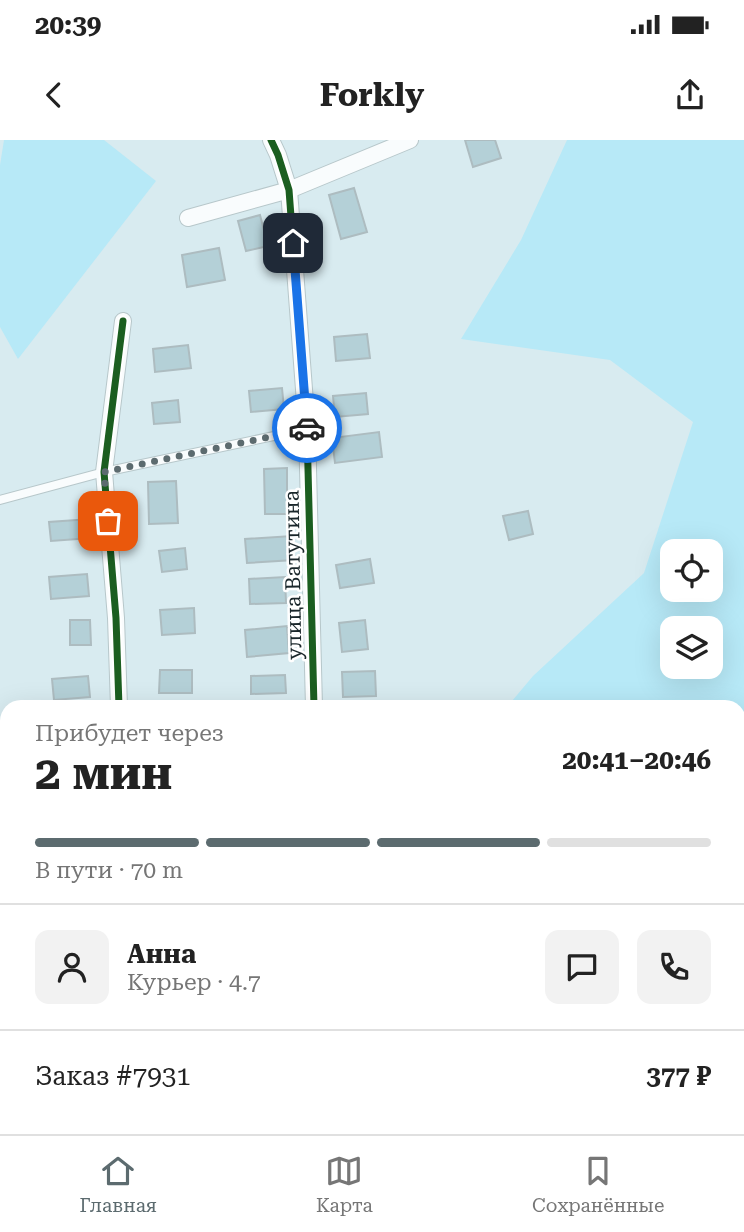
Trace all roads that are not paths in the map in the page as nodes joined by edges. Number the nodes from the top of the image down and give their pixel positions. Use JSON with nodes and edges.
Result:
{"nodes":[{"id":1,"x":271,"y":140,"type":"edge"},
{"id":2,"x":410,"y":140,"type":"edge"},
{"id":3,"x":289,"y":190,"type":"junction"},
{"id":4,"x":188,"y":218,"type":"dead end"},
{"id":5,"x":123,"y":321,"type":"dead end"},
{"id":6,"x":307,"y":429,"type":"junction"},
{"id":7,"x":104,"y":472,"type":"junction"},
{"id":8,"x":0,"y":500,"type":"edge"},
{"id":9,"x":119,"y":700,"type":"edge"},
{"id":10,"x":314,"y":700,"type":"edge"}],
"edges":[{"from":1,"to":3,"type":"street","name":"улица Ватутина"},
{"from":2,"to":3,"type":"street"},
{"from":3,"to":4,"type":"street"},
{"from":3,"to":6,"type":"street","name":"улица Ватутина"},
{"from":5,"to":7,"type":"street"},
{"from":6,"to":7,"type":"lane"},
{"from":6,"to":10,"type":"street","name":"улица Ватутина"},
{"from":7,"to":8,"type":"lane"},
{"from":7,"to":9,"type":"street"}]}
